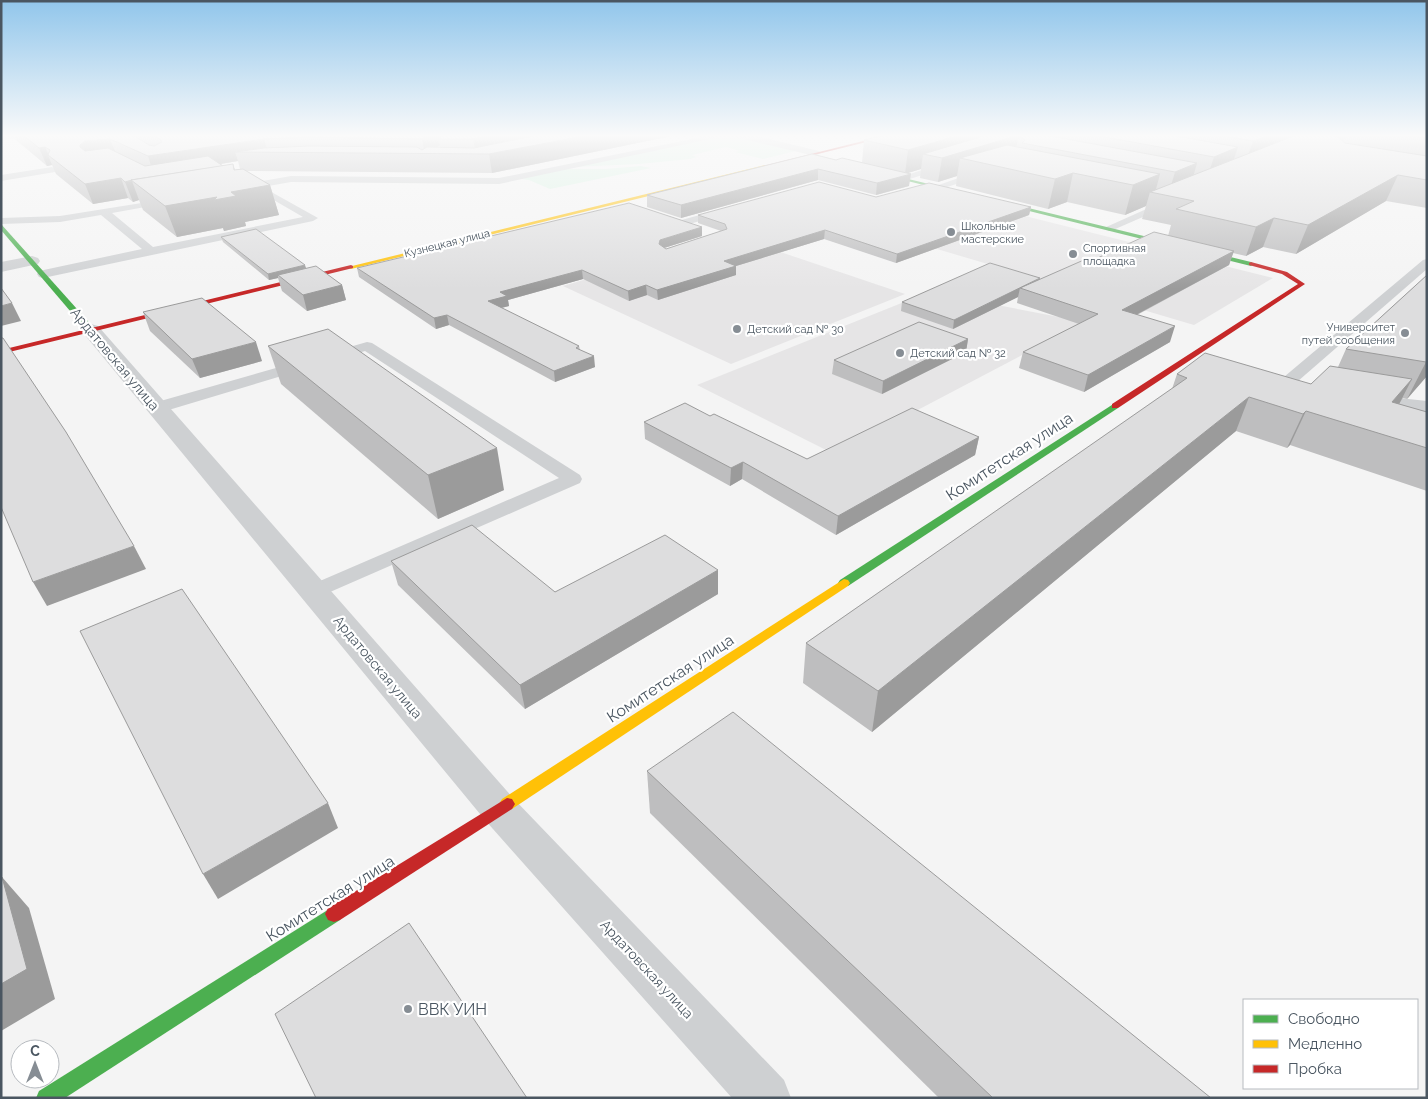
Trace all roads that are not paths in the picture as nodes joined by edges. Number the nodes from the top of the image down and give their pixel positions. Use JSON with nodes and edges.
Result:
{"nodes":[{"id":1,"x":247,"y":186,"type":"edge"},
{"id":2,"x":680,"y":186,"type":"edge"},
{"id":3,"x":932,"y":186,"type":"edge"},
{"id":4,"x":935,"y":186,"type":"edge"},
{"id":5,"x":225,"y":190,"type":"edge"},
{"id":6,"x":912,"y":190,"type":"edge"},
{"id":7,"x":1183,"y":196,"type":"edge"},
{"id":8,"x":238,"y":197,"type":"edge"},
{"id":9,"x":1148,"y":198,"type":"edge"},
{"id":10,"x":616,"y":202,"type":"junction"},
{"id":11,"x":1167,"y":202,"type":"junction"},
{"id":12,"x":635,"y":208,"type":"edge"},
{"id":13,"x":736,"y":208,"type":"edge"},
{"id":14,"x":103,"y":212,"type":"junction"},
{"id":15,"x":114,"y":219,"type":"junction"},
{"id":16,"x":1,"y":222,"type":"edge"},
{"id":17,"x":1,"y":226,"type":"edge"},
{"id":18,"x":1109,"y":228,"type":"junction"},
{"id":19,"x":704,"y":230,"type":"edge"},
{"id":20,"x":151,"y":251,"type":"junction"},
{"id":21,"x":32,"y":261,"type":"junction"},
{"id":22,"x":1427,"y":263,"type":"edge"},
{"id":23,"x":1,"y":267,"type":"edge"},
{"id":24,"x":43,"y":274,"type":"junction"},
{"id":25,"x":90,"y":330,"type":"junction"},
{"id":26,"x":1,"y":352,"type":"edge"},
{"id":27,"x":1180,"y":362,"type":"junction"},
{"id":28,"x":1208,"y":369,"type":"edge"},
{"id":29,"x":1274,"y":383,"type":"joint"},
{"id":30,"x":1312,"y":390,"type":"edge"},
{"id":31,"x":1351,"y":397,"type":"edge"},
{"id":32,"x":156,"y":408,"type":"junction"},
{"id":33,"x":1427,"y":408,"type":"edge"},
{"id":34,"x":314,"y":592,"type":"junction"},
{"id":35,"x":499,"y":810,"type":"junction"},
{"id":36,"x":46,"y":1098,"type":"edge"},
{"id":37,"x":766,"y":1098,"type":"edge"}],
"edges":[{"from":1,"to":5,"type":"lane"},
{"from":2,"to":10,"type":"street","name":"Кузнецкая улица"},
{"from":3,"to":6,"type":"lane"},
{"from":4,"to":18,"type":"street"},
{"from":7,"to":11,"type":"lane"},
{"from":8,"to":20,"type":"lane"},
{"from":9,"to":11,"type":"lane"},
{"from":10,"to":12,"type":"lane"},
{"from":10,"to":25,"type":"street","name":"Кузнецкая улица"},
{"from":11,"to":18,"type":"lane"},
{"from":13,"to":19,"type":"lane"},
{"from":14,"to":15,"type":"lane"},
{"from":14,"to":15,"type":"lane"},
{"from":14,"to":16,"type":"lane"},
{"from":15,"to":20,"type":"lane"},
{"from":17,"to":21,"type":"street","name":"Ардатовская улица"},
{"from":18,"to":27,"type":"street","name":"Комитетская улица"},
{"from":20,"to":24,"type":"lane"},
{"from":21,"to":23,"type":"street"},
{"from":21,"to":24,"type":"street","name":"Ардатовская улица"},
{"from":22,"to":29,"type":"lane"},
{"from":24,"to":25,"type":"street","name":"Ардатовская улица"},
{"from":25,"to":26,"type":"street","name":"Кузнецкая улица"},
{"from":25,"to":32,"type":"street","name":"Ардатовская улица"},
{"from":27,"to":28,"type":"street"},
{"from":27,"to":35,"type":"street","name":"Комитетская улица"},
{"from":29,"to":30,"type":"street"},
{"from":31,"to":33,"type":"street"},
{"from":32,"to":34,"type":"street","name":"Ардатовская улица"},
{"from":32,"to":34,"type":"lane"},
{"from":34,"to":35,"type":"street","name":"Ардатовская улица"},
{"from":35,"to":36,"type":"street","name":"Комитетская улица"},
{"from":35,"to":37,"type":"street","name":"Ардатовская улица"}]}
